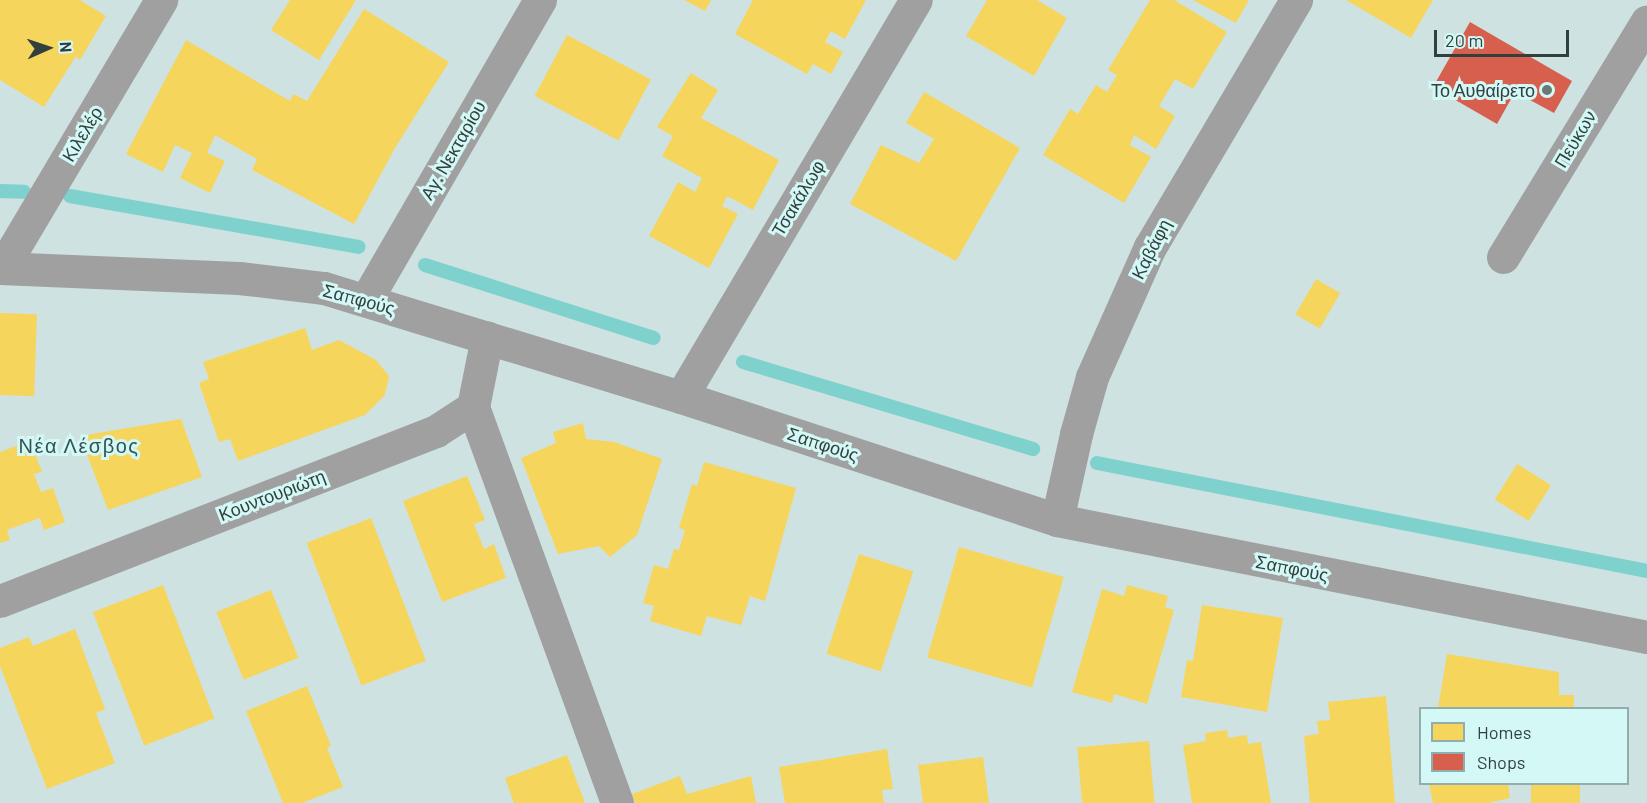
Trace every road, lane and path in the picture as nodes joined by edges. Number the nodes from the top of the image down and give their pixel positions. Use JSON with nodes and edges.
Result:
{"nodes":[{"id":1,"x":161,"y":0,"type":"edge"},
{"id":2,"x":540,"y":0,"type":"edge"},
{"id":3,"x":916,"y":0,"type":"edge"},
{"id":4,"x":1296,"y":0,"type":"edge"},
{"id":5,"x":1647,"y":21,"type":"edge"},
{"id":6,"x":1503,"y":257,"type":"dead end"},
{"id":7,"x":1,"y":268,"type":"edge"},
{"id":8,"x":366,"y":300,"type":"junction"},
{"id":9,"x":487,"y":337,"type":"junction"},
{"id":10,"x":681,"y":396,"type":"junction"},
{"id":11,"x":474,"y":407,"type":"junction"},
{"id":12,"x":1057,"y":520,"type":"junction"},
{"id":13,"x":0,"y":602,"type":"edge"},
{"id":14,"x":1647,"y":637,"type":"edge"},
{"id":15,"x":617,"y":803,"type":"edge"}],
"edges":[{"from":1,"to":7,"type":"street","name":"Κιλελέρ"},
{"from":2,"to":8,"type":"street","name":"Αγ. Νεκταρίου"},
{"from":3,"to":10,"type":"street","name":"Τσακάλωφ"},
{"from":4,"to":12,"type":"street","name":"Καβάφη"},
{"from":5,"to":6,"type":"street","name":"Πεύκων"},
{"from":7,"to":8,"type":"street","name":"Σαπφούς"},
{"from":8,"to":9,"type":"street","name":"Σαπφούς"},
{"from":9,"to":10,"type":"street","name":"Σαπφούς"},
{"from":9,"to":11,"type":"street"},
{"from":10,"to":12,"type":"street","name":"Σαπφούς"},
{"from":11,"to":13,"type":"street","name":"Κουντουριώτη"},
{"from":11,"to":15,"type":"street"},
{"from":12,"to":14,"type":"street","name":"Σαπφούς"}]}
